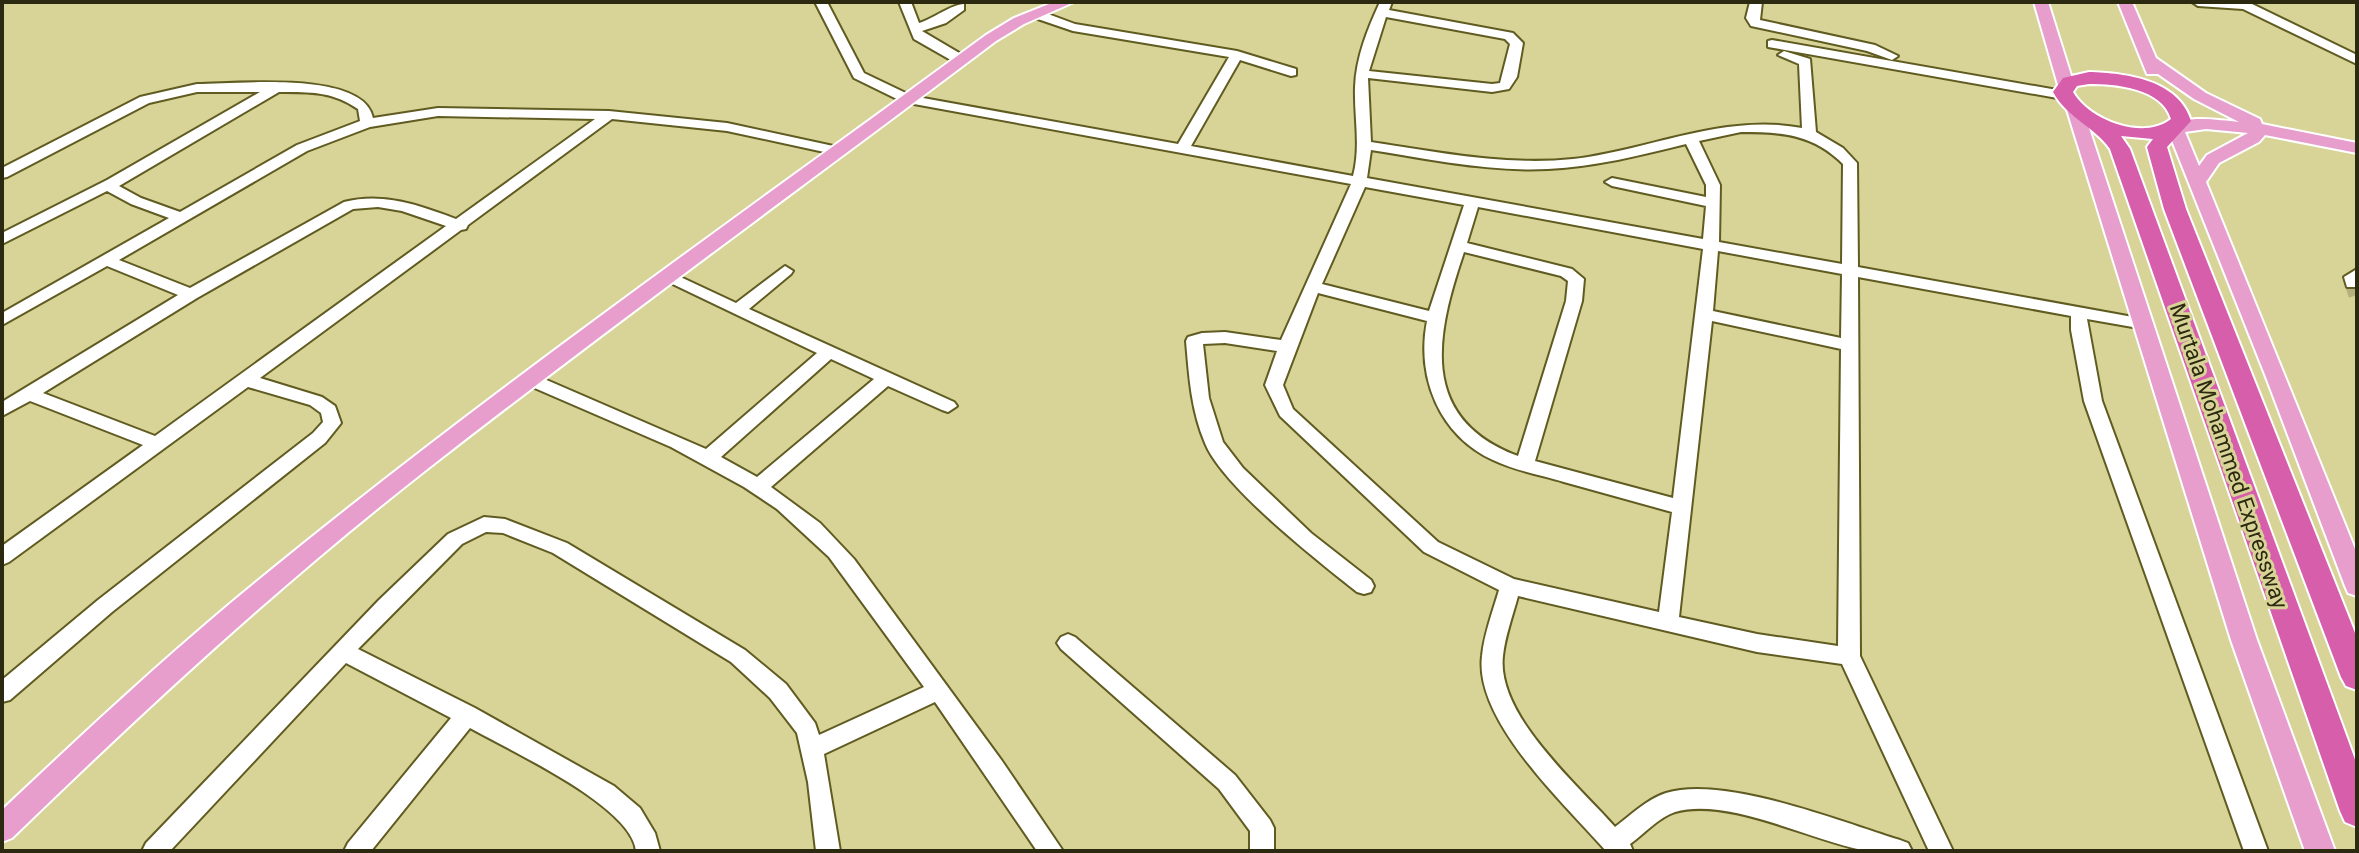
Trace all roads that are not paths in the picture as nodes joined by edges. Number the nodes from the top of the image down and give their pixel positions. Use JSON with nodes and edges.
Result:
{"nodes":[{"id":1,"x":821,"y":2,"type":"edge"},
{"id":2,"x":905,"y":2,"type":"edge"},
{"id":3,"x":1067,"y":2,"type":"edge"},
{"id":4,"x":1756,"y":2,"type":"edge"},
{"id":5,"x":2125,"y":2,"type":"edge"},
{"id":6,"x":2198,"y":2,"type":"edge"},
{"id":7,"x":2042,"y":4,"type":"edge"},
{"id":8,"x":2241,"y":4,"type":"edge"},
{"id":9,"x":960,"y":7,"type":"dead end"},
{"id":10,"x":1384,"y":7,"type":"edge"},
{"id":11,"x":1036,"y":14,"type":"junction"},
{"id":12,"x":915,"y":29,"type":"junction"},
{"id":13,"x":1237,"y":55,"type":"junction"},
{"id":14,"x":961,"y":60,"type":"junction"},
{"id":15,"x":2148,"y":60,"type":"junction"},
{"id":16,"x":2357,"y":60,"type":"edge"},
{"id":17,"x":1903,"y":66,"type":"junction"},
{"id":18,"x":1291,"y":72,"type":"dead end"},
{"id":19,"x":1363,"y":74,"type":"junction"},
{"id":20,"x":276,"y":88,"type":"junction"},
{"id":21,"x":908,"y":99,"type":"junction"},
{"id":22,"x":2071,"y":101,"type":"junction"},
{"id":23,"x":2170,"y":102,"type":"junction"},
{"id":24,"x":609,"y":115,"type":"junction"},
{"id":25,"x":367,"y":123,"type":"junction"},
{"id":26,"x":2173,"y":129,"type":"junction"},
{"id":27,"x":2261,"y":129,"type":"junction"},
{"id":28,"x":1809,"y":132,"type":"junction"},
{"id":29,"x":1690,"y":138,"type":"junction"},
{"id":30,"x":1365,"y":145,"type":"junction"},
{"id":31,"x":1183,"y":147,"type":"junction"},
{"id":32,"x":2357,"y":148,"type":"edge"},
{"id":33,"x":838,"y":151,"type":"junction"},
{"id":34,"x":2,"y":174,"type":"edge"},
{"id":35,"x":1360,"y":180,"type":"junction"},
{"id":36,"x":1612,"y":182,"type":"dead end"},
{"id":37,"x":2197,"y":182,"type":"junction"},
{"id":38,"x":112,"y":183,"type":"junction"},
{"id":39,"x":1472,"y":202,"type":"junction"},
{"id":40,"x":1714,"y":203,"type":"junction"},
{"id":41,"x":181,"y":217,"type":"junction"},
{"id":42,"x":2,"y":220,"type":"edge"},
{"id":43,"x":24,"y":226,"type":"junction"},
{"id":44,"x":461,"y":226,"type":"junction"},
{"id":45,"x":2,"y":239,"type":"edge"},
{"id":46,"x":1710,"y":244,"type":"junction"},
{"id":47,"x":1460,"y":246,"type":"junction"},
{"id":48,"x":108,"y":261,"type":"junction"},
{"id":49,"x":1847,"y":269,"type":"junction"},
{"id":50,"x":785,"y":271,"type":"dead end"},
{"id":51,"x":668,"y":278,"type":"junction"},
{"id":52,"x":1314,"y":287,"type":"junction"},
{"id":53,"x":191,"y":294,"type":"junction"},
{"id":54,"x":737,"y":310,"type":"junction"},
{"id":55,"x":2079,"y":312,"type":"junction"},
{"id":56,"x":1705,"y":314,"type":"junction"},
{"id":57,"x":1437,"y":318,"type":"junction"},
{"id":58,"x":2,"y":320,"type":"edge"},
{"id":59,"x":2144,"y":324,"type":"junction"},
{"id":60,"x":1284,"y":346,"type":"junction"},
{"id":61,"x":1851,"y":346,"type":"junction"},
{"id":62,"x":828,"y":352,"type":"junction"},
{"id":63,"x":886,"y":378,"type":"junction"},
{"id":64,"x":529,"y":379,"type":"junction"},
{"id":65,"x":246,"y":380,"type":"junction"},
{"id":66,"x":29,"y":394,"type":"junction"},
{"id":67,"x":948,"y":406,"type":"dead end"},
{"id":68,"x":2,"y":410,"type":"edge"},
{"id":69,"x":158,"y":444,"type":"junction"},
{"id":70,"x":706,"y":459,"type":"junction"},
{"id":71,"x":1525,"y":464,"type":"junction"},
{"id":72,"x":757,"y":488,"type":"junction"},
{"id":73,"x":1683,"y":508,"type":"junction"},
{"id":74,"x":2,"y":557,"type":"edge"},
{"id":75,"x":1364,"y":586,"type":"dead end"},
{"id":76,"x":1510,"y":586,"type":"junction"},
{"id":77,"x":2357,"y":586,"type":"edge"},
{"id":78,"x":1668,"y":623,"type":"junction"},
{"id":79,"x":1068,"y":643,"type":"dead end"},
{"id":80,"x":342,"y":651,"type":"junction"},
{"id":81,"x":1849,"y":656,"type":"junction"},
{"id":82,"x":2357,"y":677,"type":"edge"},
{"id":83,"x":939,"y":690,"type":"junction"},
{"id":84,"x":2,"y":693,"type":"edge"},
{"id":85,"x":467,"y":715,"type":"junction"},
{"id":86,"x":812,"y":749,"type":"junction"},
{"id":87,"x":2357,"y":811,"type":"edge"},
{"id":88,"x":2,"y":829,"type":"edge"},
{"id":89,"x":1617,"y":847,"type":"edge"},
{"id":90,"x":154,"y":851,"type":"edge"},
{"id":91,"x":356,"y":851,"type":"edge"},
{"id":92,"x":648,"y":851,"type":"edge"},
{"id":93,"x":828,"y":851,"type":"edge"},
{"id":94,"x":1051,"y":851,"type":"edge"},
{"id":95,"x":1262,"y":851,"type":"edge"},
{"id":96,"x":1900,"y":851,"type":"edge"},
{"id":97,"x":1941,"y":851,"type":"edge"},
{"id":98,"x":2256,"y":851,"type":"edge"},
{"id":99,"x":2320,"y":851,"type":"edge"}],
"edges":[{"from":1,"to":21,"type":"street"},
{"from":2,"to":12,"type":"street"},
{"from":3,"to":11,"type":"main road"},
{"from":4,"to":17,"type":"street"},
{"from":5,"to":15,"type":"main road"},
{"from":6,"to":8,"type":"street"},
{"from":7,"to":22,"type":"main road","name":"Murtala Mohammed Expressway"},
{"from":8,"to":16,"type":"street"},
{"from":9,"to":12,"type":"street"},
{"from":10,"to":19,"type":"street"},
{"from":10,"to":19,"type":"street"},
{"from":11,"to":13,"type":"street"},
{"from":11,"to":14,"type":"main road"},
{"from":12,"to":14,"type":"street"},
{"from":13,"to":18,"type":"street"},
{"from":13,"to":31,"type":"street"},
{"from":14,"to":21,"type":"main road"},
{"from":15,"to":23,"type":"main road"},
{"from":15,"to":27,"type":"main road"},
{"from":17,"to":22,"type":"street"},
{"from":17,"to":28,"type":"street"},
{"from":19,"to":30,"type":"street"},
{"from":20,"to":25,"type":"street"},
{"from":20,"to":34,"type":"street"},
{"from":20,"to":38,"type":"street"},
{"from":21,"to":31,"type":"street"},
{"from":21,"to":33,"type":"main road"},
{"from":22,"to":23,"type":"highway"},
{"from":22,"to":26,"type":"highway"},
{"from":22,"to":59,"type":"main road","name":"Murtala Mohammed Expressway"},
{"from":22,"to":87,"type":"highway","name":"Murtala Mohammed Expressway"},
{"from":23,"to":26,"type":"highway"},
{"from":23,"to":27,"type":"main road"},
{"from":24,"to":25,"type":"street"},
{"from":24,"to":33,"type":"street"},
{"from":24,"to":44,"type":"street"},
{"from":25,"to":41,"type":"street"},
{"from":26,"to":27,"type":"main road"},
{"from":26,"to":37,"type":"main road"},
{"from":26,"to":82,"type":"highway","name":"Murtala Mohammed Expressway"},
{"from":27,"to":32,"type":"main road"},
{"from":27,"to":37,"type":"main road"},
{"from":28,"to":29,"type":"street"},
{"from":28,"to":49,"type":"street"},
{"from":29,"to":30,"type":"street"},
{"from":29,"to":40,"type":"street"},
{"from":30,"to":35,"type":"street"},
{"from":31,"to":35,"type":"street"},
{"from":33,"to":51,"type":"main road"},
{"from":35,"to":39,"type":"street"},
{"from":35,"to":52,"type":"street"},
{"from":36,"to":40,"type":"street"},
{"from":37,"to":77,"type":"main road"},
{"from":38,"to":41,"type":"street"},
{"from":38,"to":43,"type":"street"},
{"from":39,"to":46,"type":"street"},
{"from":39,"to":47,"type":"street"},
{"from":40,"to":46,"type":"street"},
{"from":41,"to":48,"type":"street"},
{"from":42,"to":43,"type":"street"},
{"from":43,"to":45,"type":"street"},
{"from":44,"to":53,"type":"street"},
{"from":44,"to":65,"type":"street"},
{"from":46,"to":49,"type":"street"},
{"from":46,"to":56,"type":"street"},
{"from":47,"to":57,"type":"street"},
{"from":47,"to":71,"type":"street"},
{"from":48,"to":53,"type":"street"},
{"from":48,"to":58,"type":"street"},
{"from":49,"to":55,"type":"street"},
{"from":49,"to":61,"type":"street"},
{"from":50,"to":54,"type":"street"},
{"from":51,"to":54,"type":"street"},
{"from":51,"to":64,"type":"main road"},
{"from":52,"to":57,"type":"street"},
{"from":52,"to":60,"type":"street"},
{"from":53,"to":66,"type":"street"},
{"from":54,"to":62,"type":"street"},
{"from":55,"to":59,"type":"street"},
{"from":55,"to":98,"type":"street"},
{"from":56,"to":61,"type":"street"},
{"from":56,"to":73,"type":"street"},
{"from":57,"to":71,"type":"street"},
{"from":59,"to":99,"type":"main road","name":"Murtala Mohammed Expressway"},
{"from":60,"to":75,"type":"street"},
{"from":60,"to":76,"type":"street"},
{"from":61,"to":81,"type":"street"},
{"from":62,"to":63,"type":"street"},
{"from":62,"to":70,"type":"street"},
{"from":63,"to":67,"type":"street"},
{"from":63,"to":72,"type":"street"},
{"from":64,"to":70,"type":"street"},
{"from":64,"to":88,"type":"main road"},
{"from":65,"to":69,"type":"street"},
{"from":65,"to":84,"type":"street"},
{"from":66,"to":68,"type":"street"},
{"from":66,"to":69,"type":"street"},
{"from":69,"to":74,"type":"street"},
{"from":70,"to":72,"type":"street"},
{"from":71,"to":73,"type":"street"},
{"from":72,"to":83,"type":"street"},
{"from":73,"to":78,"type":"street"},
{"from":76,"to":78,"type":"street"},
{"from":76,"to":89,"type":"street"},
{"from":78,"to":81,"type":"street"},
{"from":79,"to":95,"type":"street"},
{"from":80,"to":85,"type":"street"},
{"from":80,"to":86,"type":"street"},
{"from":80,"to":90,"type":"street"},
{"from":81,"to":97,"type":"street"},
{"from":83,"to":86,"type":"street"},
{"from":83,"to":94,"type":"street"},
{"from":85,"to":91,"type":"street"},
{"from":85,"to":92,"type":"street"},
{"from":86,"to":93,"type":"street"},
{"from":89,"to":96,"type":"street"}]}
